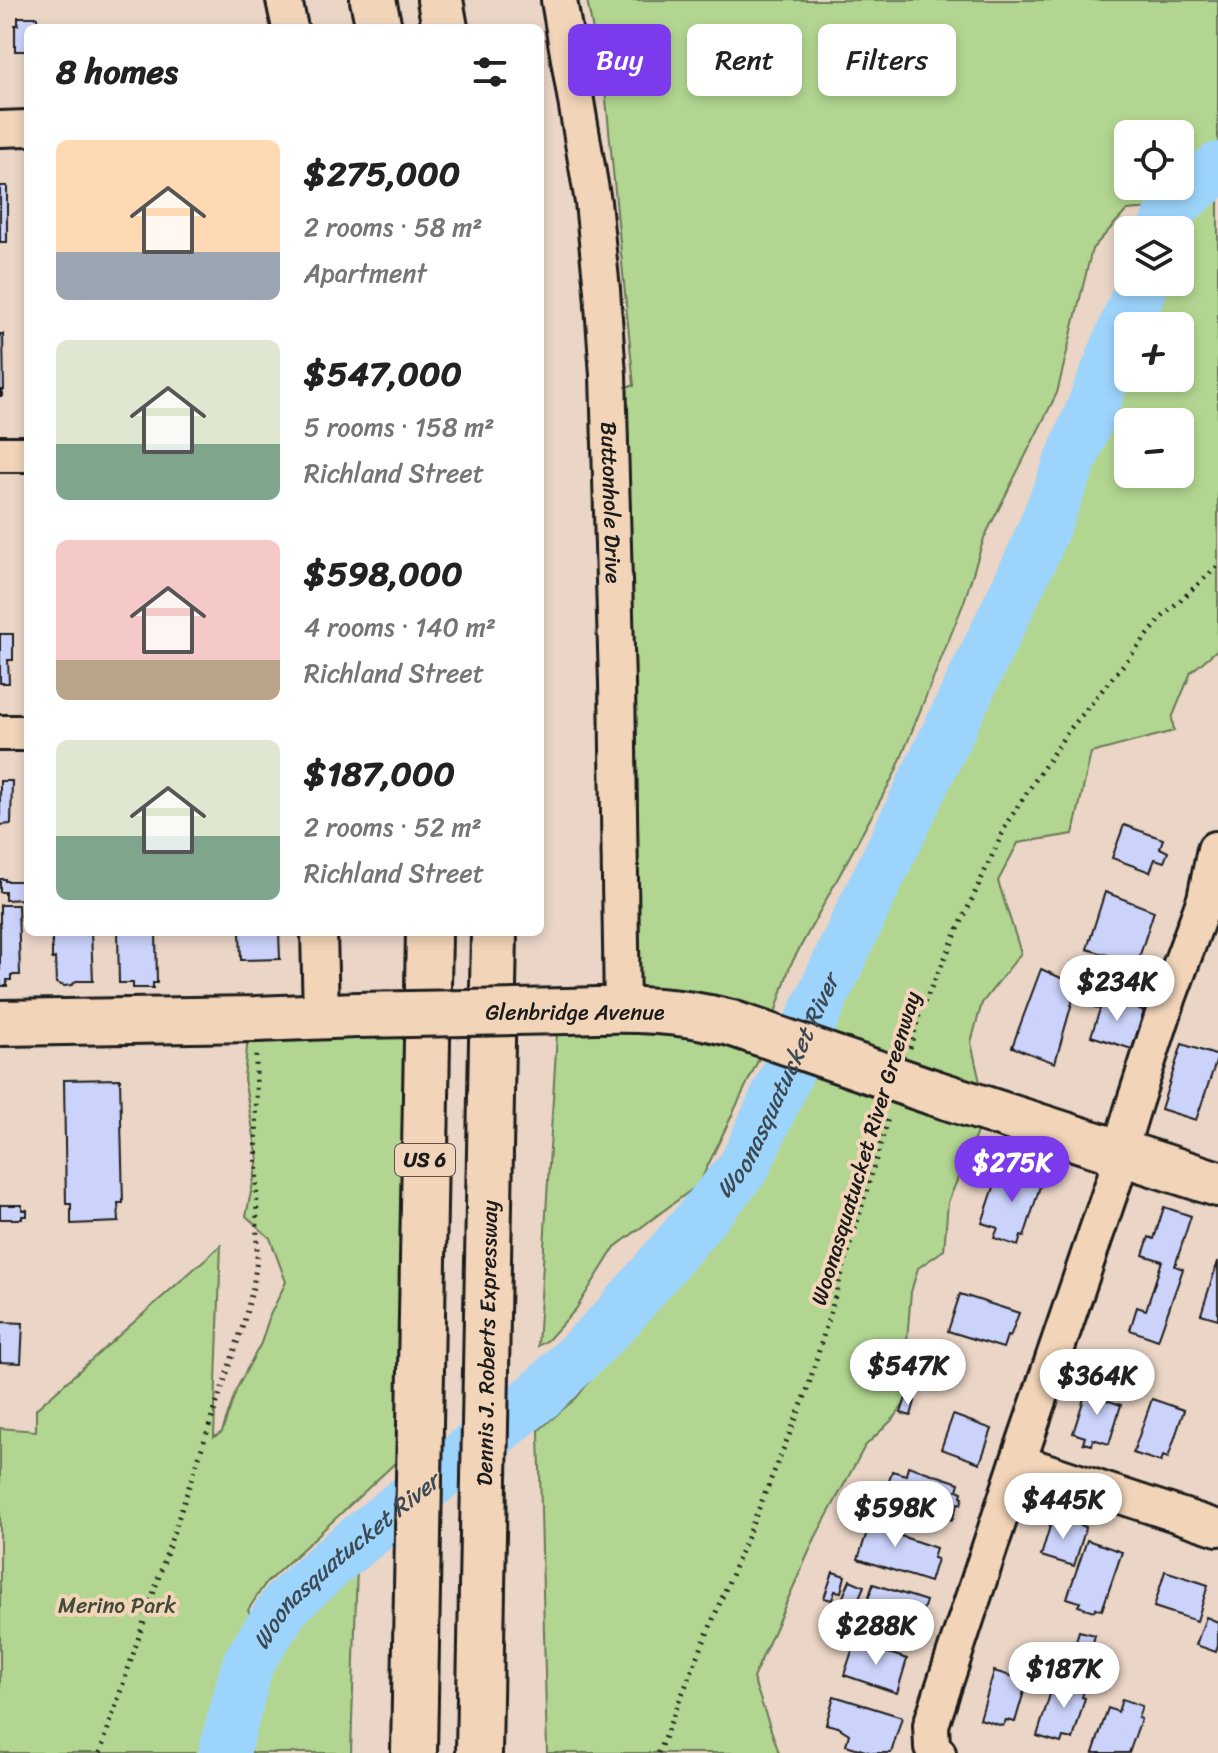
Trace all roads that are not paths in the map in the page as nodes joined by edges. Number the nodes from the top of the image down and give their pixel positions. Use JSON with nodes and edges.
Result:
{"nodes":[{"id":1,"x":284,"y":0,"type":"edge"},
{"id":2,"x":373,"y":0,"type":"edge"},
{"id":3,"x":440,"y":0,"type":"edge"},
{"id":4,"x":559,"y":0,"type":"edge"},
{"id":5,"x":289,"y":24,"type":"edge"},
{"id":6,"x":378,"y":24,"type":"edge"},
{"id":7,"x":444,"y":24,"type":"edge"},
{"id":8,"x":24,"y":128,"type":"edge"},
{"id":9,"x":0,"y":129,"type":"edge"},
{"id":10,"x":0,"y":454,"type":"edge"},
{"id":11,"x":24,"y":454,"type":"edge"},
{"id":12,"x":0,"y":733,"type":"edge"},
{"id":13,"x":24,"y":733,"type":"edge"},
{"id":14,"x":1215,"y":849,"type":"dead end"},
{"id":15,"x":320,"y":936,"type":"edge"},
{"id":16,"x":429,"y":936,"type":"edge"},
{"id":17,"x":494,"y":936,"type":"edge"},
{"id":18,"x":622,"y":1009,"type":"junction"},
{"id":19,"x":339,"y":1016,"type":"junction"},
{"id":20,"x":0,"y":1023,"type":"edge"},
{"id":21,"x":1119,"y":1153,"type":"junction"},
{"id":22,"x":1218,"y":1184,"type":"edge"},
{"id":23,"x":1018,"y":1462,"type":"junction"},
{"id":24,"x":1218,"y":1528,"type":"edge"},
{"id":25,"x":935,"y":1750,"type":"edge"},
{"id":26,"x":414,"y":1753,"type":"edge"},
{"id":27,"x":479,"y":1753,"type":"edge"}],
"edges":[{"from":1,"to":5,"type":"street"},
{"from":2,"to":6,"type":"main road"},
{"from":3,"to":7,"type":"main road"},
{"from":4,"to":18,"type":"street","name":"Buttonhole Drive"},
{"from":8,"to":9,"type":"street"},
{"from":10,"to":11,"type":"street"},
{"from":12,"to":13,"type":"street"},
{"from":14,"to":21,"type":"street"},
{"from":15,"to":19,"type":"street"},
{"from":16,"to":26,"type":"main road","number":"US 6"},
{"from":17,"to":27,"type":"main road","name":"Dennis J. Roberts Expressway"},
{"from":18,"to":19,"type":"main road","name":"Glenbridge Avenue","bridge":true},
{"from":18,"to":21,"type":"main road","name":"Glenbridge Avenue","bridge":true},
{"from":19,"to":20,"type":"main road","name":"Glenbridge Avenue"},
{"from":21,"to":22,"type":"main road","name":"Glenbridge Avenue"},
{"from":21,"to":23,"type":"street"},
{"from":23,"to":24,"type":"street"},
{"from":23,"to":25,"type":"street"}]}
